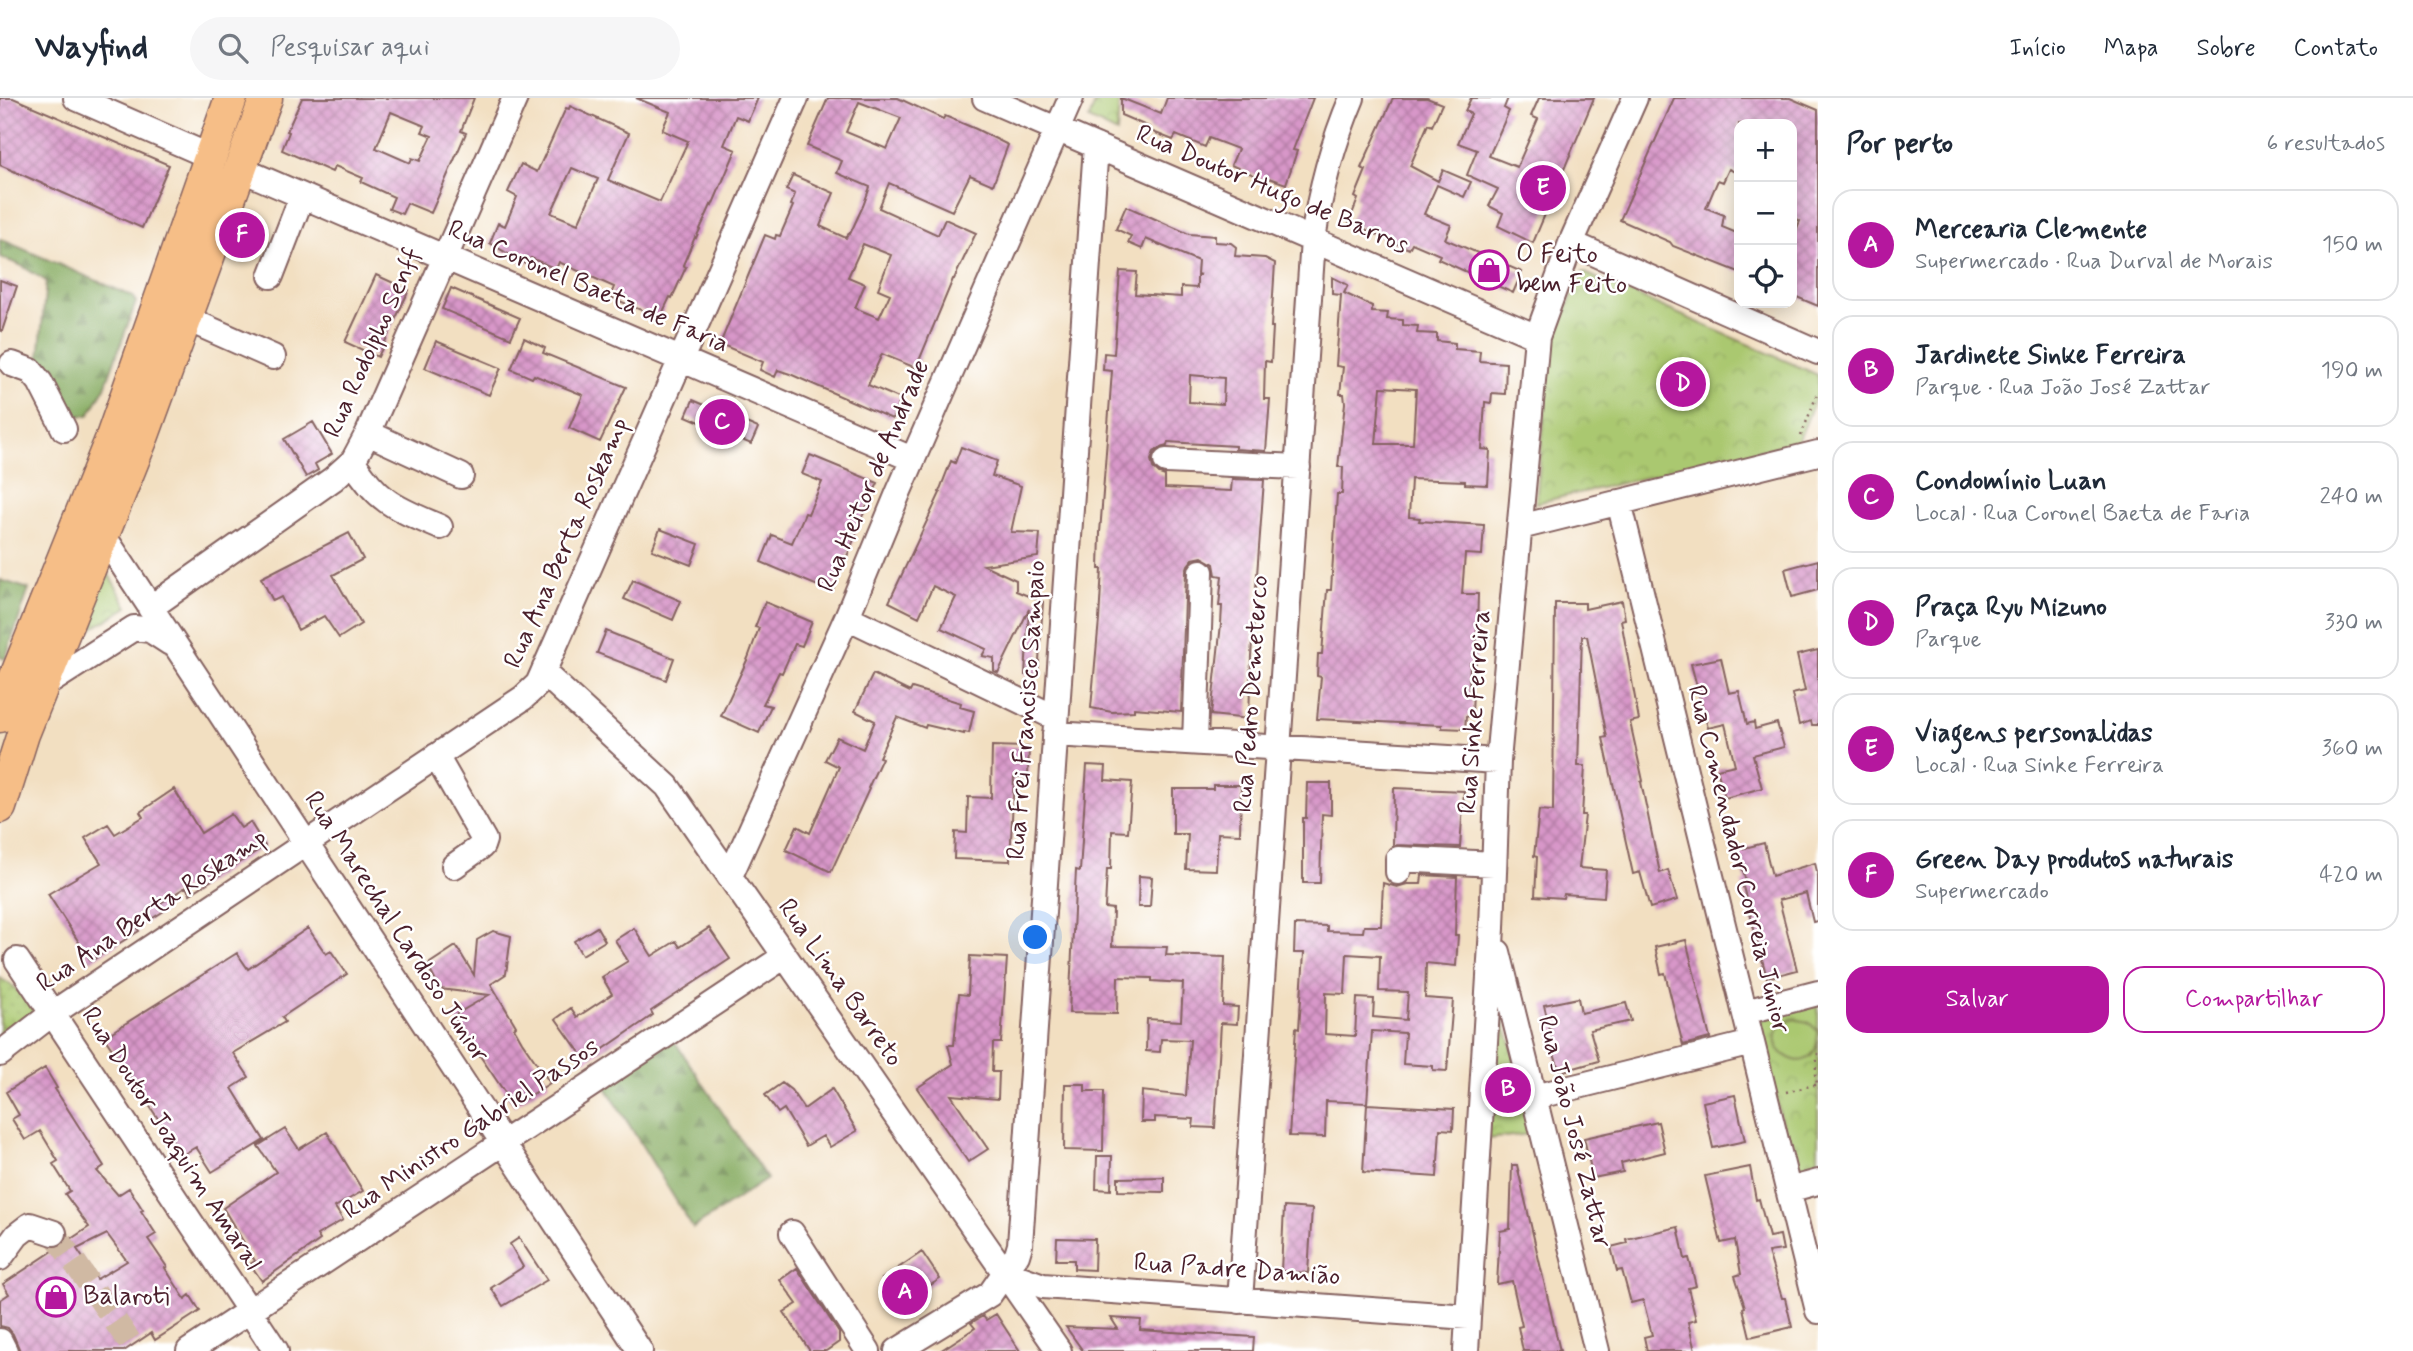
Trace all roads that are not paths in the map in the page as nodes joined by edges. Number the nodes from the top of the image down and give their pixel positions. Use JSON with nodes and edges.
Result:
{"nodes":[{"id":1,"x":76,"y":98,"type":"edge"},
{"id":2,"x":231,"y":98,"type":"edge"},
{"id":3,"x":266,"y":98,"type":"edge"},
{"id":4,"x":515,"y":98,"type":"edge"},
{"id":5,"x":796,"y":98,"type":"edge"},
{"id":6,"x":985,"y":98,"type":"edge"},
{"id":7,"x":1071,"y":98,"type":"edge"},
{"id":8,"x":1352,"y":98,"type":"edge"},
{"id":9,"x":1635,"y":98,"type":"edge"},
{"id":10,"x":1057,"y":130,"type":"junction"},
{"id":11,"x":1096,"y":146,"type":"junction"},
{"id":12,"x":211,"y":157,"type":"junction"},
{"id":13,"x":240,"y":169,"type":"junction"},
{"id":14,"x":302,"y":196,"type":"junction"},
{"id":15,"x":1313,"y":240,"type":"junction"},
{"id":16,"x":1571,"y":243,"type":"junction"},
{"id":17,"x":445,"y":257,"type":"junction"},
{"id":18,"x":271,"y":276,"type":"dead end"},
{"id":19,"x":185,"y":318,"type":"junction"},
{"id":20,"x":1536,"y":337,"type":"junction"},
{"id":21,"x":1818,"y":352,"type":"edge"},
{"id":22,"x":273,"y":357,"type":"dead end"},
{"id":23,"x":681,"y":359,"type":"junction"},
{"id":24,"x":12,"y":364,"type":"dead end"},
{"id":25,"x":64,"y":429,"type":"dead end"},
{"id":26,"x":368,"y":433,"type":"junction"},
{"id":27,"x":1808,"y":448,"type":"edge"},
{"id":28,"x":912,"y":459,"type":"junction"},
{"id":29,"x":353,"y":461,"type":"junction"},
{"id":30,"x":1166,"y":461,"type":"dead end"},
{"id":31,"x":1298,"y":467,"type":"junction"},
{"id":32,"x":461,"y":475,"type":"dead end"},
{"id":33,"x":1619,"y":502,"type":"junction"},
{"id":34,"x":440,"y":527,"type":"dead end"},
{"id":35,"x":1520,"y":527,"type":"junction"},
{"id":36,"x":103,"y":535,"type":"junction"},
{"id":37,"x":1201,"y":572,"type":"dead end"},
{"id":38,"x":150,"y":608,"type":"junction"},
{"id":39,"x":847,"y":617,"type":"junction"},
{"id":40,"x":174,"y":645,"type":"junction"},
{"id":41,"x":544,"y":673,"type":"junction"},
{"id":42,"x":41,"y":687,"type":"junction"},
{"id":43,"x":0,"y":716,"type":"edge"},
{"id":44,"x":1056,"y":726,"type":"junction"},
{"id":45,"x":1195,"y":743,"type":"junction"},
{"id":46,"x":1278,"y":748,"type":"junction"},
{"id":47,"x":436,"y":756,"type":"junction"},
{"id":48,"x":1498,"y":761,"type":"junction"},
{"id":49,"x":0,"y":807,"type":"edge"},
{"id":50,"x":305,"y":844,"type":"junction"},
{"id":51,"x":1494,"y":864,"type":"junction"},
{"id":52,"x":454,"y":866,"type":"dead end"},
{"id":53,"x":1398,"y":872,"type":"dead end"},
{"id":54,"x":730,"y":876,"type":"junction"},
{"id":55,"x":1492,"y":928,"type":"junction"},
{"id":56,"x":785,"y":956,"type":"junction"},
{"id":57,"x":17,"y":960,"type":"dead end"},
{"id":58,"x":1818,"y":993,"type":"edge"},
{"id":59,"x":1745,"y":1012,"type":"junction"},
{"id":60,"x":53,"y":1013,"type":"junction"},
{"id":61,"x":1752,"y":1043,"type":"junction"},
{"id":62,"x":0,"y":1054,"type":"edge"},
{"id":63,"x":1534,"y":1097,"type":"junction"},
{"id":64,"x":503,"y":1143,"type":"junction"},
{"id":65,"x":1818,"y":1182,"type":"edge"},
{"id":66,"x":1788,"y":1190,"type":"junction"},
{"id":67,"x":54,"y":1233,"type":"dead end"},
{"id":68,"x":792,"y":1233,"type":"dead end"},
{"id":69,"x":0,"y":1258,"type":"edge"},
{"id":70,"x":1004,"y":1272,"type":"junction"},
{"id":71,"x":1240,"y":1301,"type":"junction"},
{"id":72,"x":250,"y":1311,"type":"junction"},
{"id":73,"x":1818,"y":1311,"type":"edge"},
{"id":74,"x":1468,"y":1317,"type":"junction"},
{"id":75,"x":0,"y":1341,"type":"edge"},
{"id":76,"x":5,"y":1351,"type":"edge"},
{"id":77,"x":190,"y":1351,"type":"edge"},
{"id":78,"x":276,"y":1351,"type":"edge"},
{"id":79,"x":640,"y":1351,"type":"edge"},
{"id":80,"x":868,"y":1351,"type":"edge"},
{"id":81,"x":897,"y":1351,"type":"edge"},
{"id":82,"x":1059,"y":1351,"type":"edge"},
{"id":83,"x":1466,"y":1351,"type":"edge"},
{"id":84,"x":1597,"y":1351,"type":"edge"}],
"edges":[{"from":1,"to":12,"type":"street"},
{"from":2,"to":12,"type":"main road"},
{"from":3,"to":13,"type":"main road"},
{"from":4,"to":17,"type":"street","name":"Rua Rodolpho Senff"},
{"from":5,"to":23,"type":"street","name":"Rua Ana Berta Roskamp"},
{"from":6,"to":10,"type":"street","name":"Rua Doutor Hugo de Barros"},
{"from":7,"to":10,"type":"street","name":"Rua Heitor de Andrade"},
{"from":8,"to":15,"type":"street","name":"Rua Pedro Demeterco"},
{"from":9,"to":16,"type":"street","name":"Rua Sinke Ferreira"},
{"from":10,"to":11,"type":"street","name":"Rua Doutor Hugo de Barros"},
{"from":10,"to":28,"type":"street","name":"Rua Heitor de Andrade"},
{"from":11,"to":15,"type":"street","name":"Rua Doutor Hugo de Barros"},
{"from":11,"to":44,"type":"street","name":"Rua Frei Francisco Sampaio"},
{"from":12,"to":43,"type":"main road"},
{"from":13,"to":14,"type":"street","name":"Rua Coronel Baeta de Faria"},
{"from":13,"to":19,"type":"main road"},
{"from":14,"to":17,"type":"street","name":"Rua Coronel Baeta de Faria"},
{"from":14,"to":18,"type":"street"},
{"from":15,"to":20,"type":"street","name":"Rua Doutor Hugo de Barros"},
{"from":15,"to":31,"type":"street","name":"Rua Pedro Demeterco"},
{"from":16,"to":20,"type":"street","name":"Rua Sinke Ferreira"},
{"from":16,"to":21,"type":"street"},
{"from":17,"to":23,"type":"street","name":"Rua Coronel Baeta de Faria"},
{"from":17,"to":26,"type":"street","name":"Rua Rodolpho Senff"},
{"from":19,"to":22,"type":"street"},
{"from":19,"to":36,"type":"main road"},
{"from":20,"to":35,"type":"street","name":"Rua Sinke Ferreira"},
{"from":23,"to":28,"type":"street","name":"Rua Coronel Baeta de Faria"},
{"from":23,"to":41,"type":"street","name":"Rua Ana Berta Roskamp"},
{"from":24,"to":25,"type":"street"},
{"from":26,"to":29,"type":"street","name":"Rua Rodolpho Senff"},
{"from":26,"to":32,"type":"street"},
{"from":27,"to":33,"type":"street"},
{"from":28,"to":39,"type":"street","name":"Rua Heitor de Andrade"},
{"from":29,"to":34,"type":"street"},
{"from":29,"to":38,"type":"street","name":"Rua Rodolpho Senff"},
{"from":30,"to":31,"type":"street"},
{"from":31,"to":46,"type":"street","name":"Rua Pedro Demeterco"},
{"from":33,"to":35,"type":"street"},
{"from":33,"to":59,"type":"street","name":"Rua Comendador Correia Júnior"},
{"from":35,"to":48,"type":"street","name":"Rua Sinke Ferreira"},
{"from":36,"to":38,"type":"street","name":"Rua Marechal Cardoso Júnior"},
{"from":36,"to":42,"type":"main road"},
{"from":37,"to":45,"type":"street"},
{"from":38,"to":40,"type":"street","name":"Rua Marechal Cardoso Júnior"},
{"from":39,"to":44,"type":"street"},
{"from":39,"to":54,"type":"street","name":"Rua Heitor de Andrade"},
{"from":40,"to":42,"type":"street"},
{"from":40,"to":50,"type":"street","name":"Rua Marechal Cardoso Júnior"},
{"from":41,"to":47,"type":"street","name":"Rua Ana Berta Roskamp"},
{"from":41,"to":54,"type":"street","name":"Rua Lima Barreto"},
{"from":42,"to":49,"type":"main road"},
{"from":44,"to":45,"type":"street"},
{"from":44,"to":70,"type":"street","name":"Rua Frei Francisco Sampaio"},
{"from":45,"to":46,"type":"street"},
{"from":46,"to":48,"type":"street"},
{"from":46,"to":71,"type":"street","name":"Rua Pedro Demeterco"},
{"from":47,"to":50,"type":"street","name":"Rua Ana Berta Roskamp"},
{"from":47,"to":52,"type":"street"},
{"from":48,"to":51,"type":"street","name":"Rua Sinke Ferreira"},
{"from":50,"to":60,"type":"street","name":"Rua Ana Berta Roskamp"},
{"from":50,"to":64,"type":"street","name":"Rua Marechal Cardoso Júnior"},
{"from":51,"to":53,"type":"street"},
{"from":51,"to":55,"type":"street","name":"Rua Sinke Ferreira"},
{"from":54,"to":56,"type":"street","name":"Rua Lima Barreto"},
{"from":55,"to":63,"type":"street","name":"Rua João José Zattar"},
{"from":55,"to":74,"type":"street","name":"Rua Sinke Ferreira"},
{"from":56,"to":64,"type":"street","name":"Rua Ministro Gabriel Passos"},
{"from":56,"to":70,"type":"street","name":"Rua Lima Barreto"},
{"from":57,"to":60,"type":"street","name":"Rua Doutor Joaquim Amaral"},
{"from":58,"to":59,"type":"street"},
{"from":59,"to":61,"type":"street","name":"Rua Comendador Correia Júnior"},
{"from":60,"to":62,"type":"street","name":"Rua Ana Berta Roskamp"},
{"from":60,"to":72,"type":"street","name":"Rua Doutor Joaquim Amaral"},
{"from":61,"to":63,"type":"street"},
{"from":61,"to":66,"type":"street","name":"Rua Comendador Correia Júnior"},
{"from":63,"to":84,"type":"street","name":"Rua João José Zattar"},
{"from":64,"to":72,"type":"street","name":"Rua Ministro Gabriel Passos"},
{"from":64,"to":79,"type":"street","name":"Rua Marechal Cardoso Júnior"},
{"from":65,"to":66,"type":"street"},
{"from":66,"to":73,"type":"street","name":"Rua Comendador Correia Júnior"},
{"from":67,"to":69,"type":"street"},
{"from":68,"to":80,"type":"street"},
{"from":70,"to":71,"type":"street","name":"Rua Padre Damião"},
{"from":70,"to":81,"type":"street","name":"Rua Frei Francisco Sampaio"},
{"from":70,"to":82,"type":"street","name":"Rua Lima Barreto"},
{"from":71,"to":74,"type":"street","name":"Rua Padre Damião"},
{"from":72,"to":77,"type":"street","name":"Rua Ministro Gabriel Passos"},
{"from":72,"to":78,"type":"street","name":"Rua Doutor Joaquim Amaral"},
{"from":74,"to":83,"type":"street","name":"Rua Sinke Ferreira"},
{"from":75,"to":76,"type":"street"}]}
